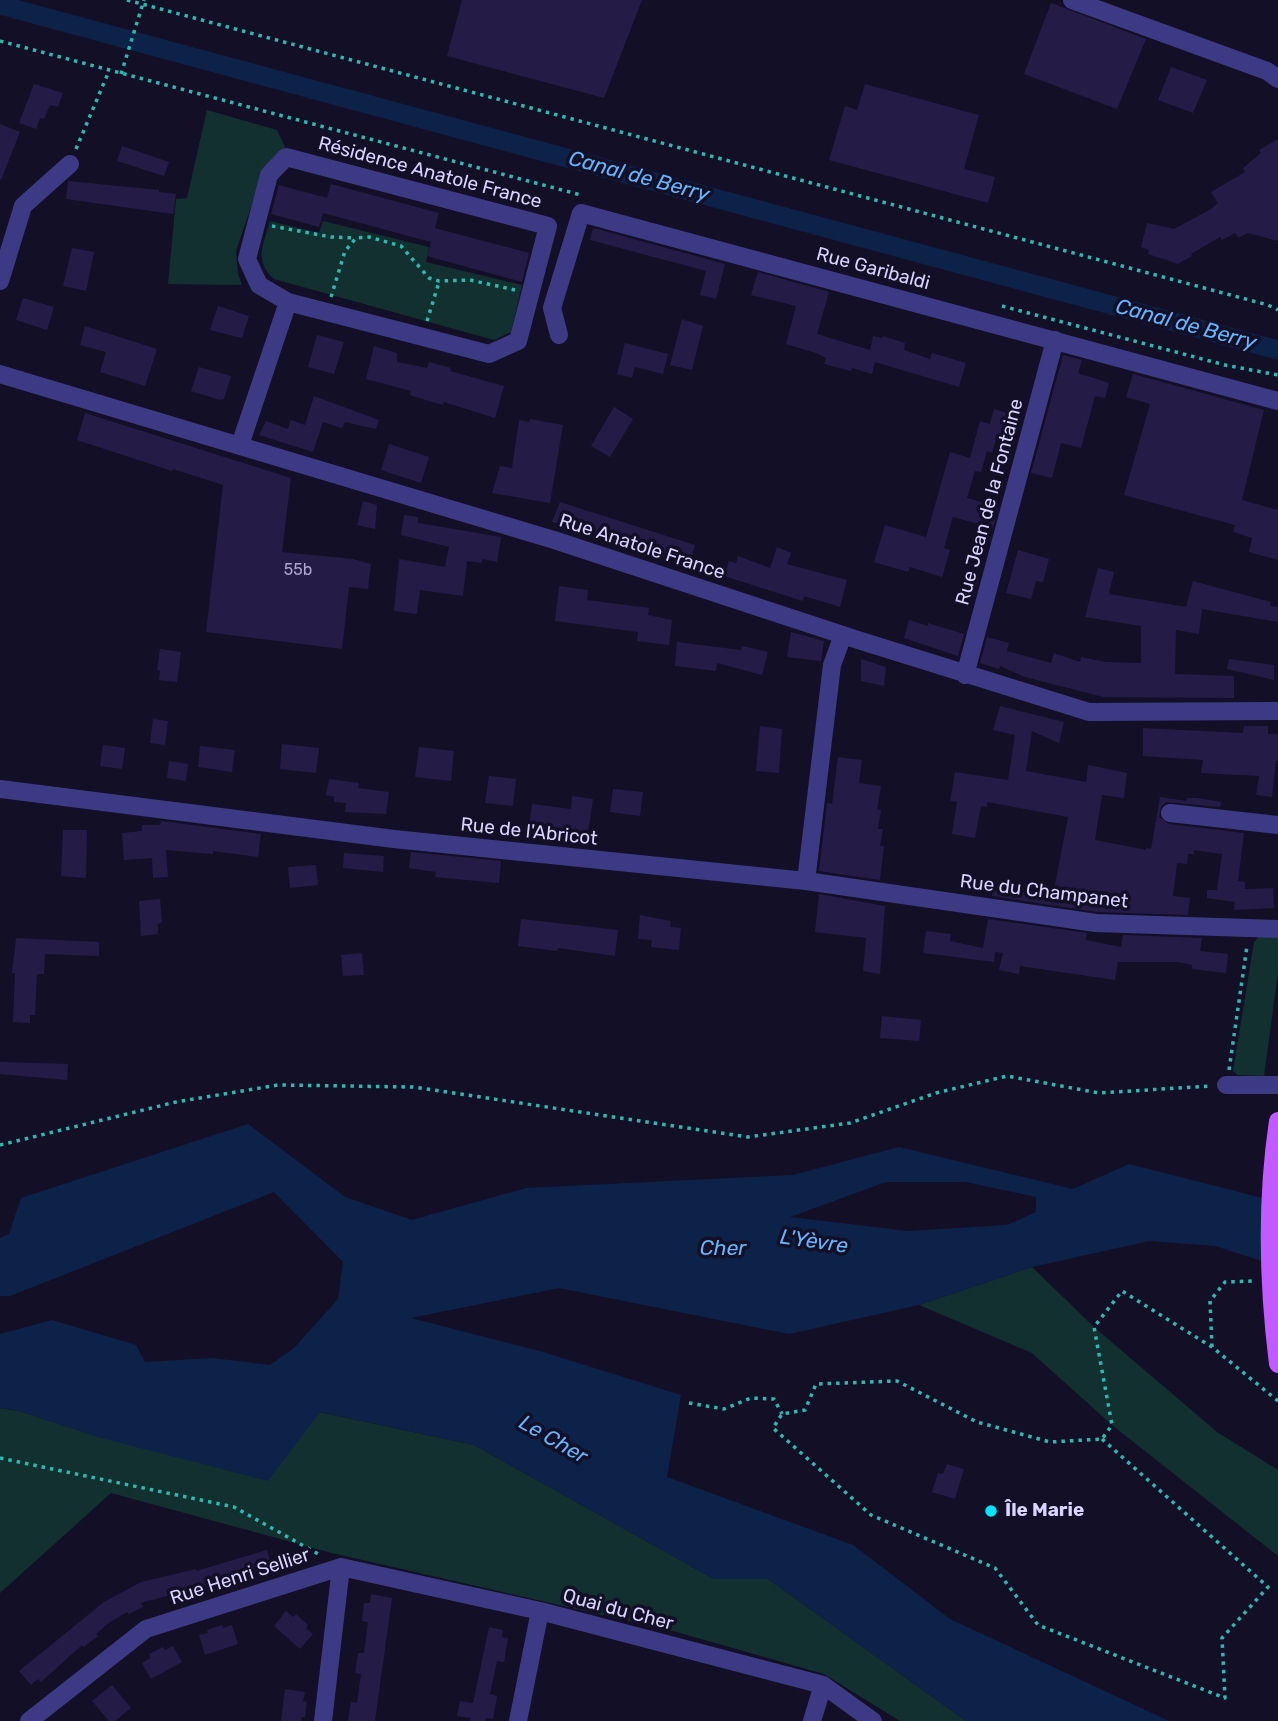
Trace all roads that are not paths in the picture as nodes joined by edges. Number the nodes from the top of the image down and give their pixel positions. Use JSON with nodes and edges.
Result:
{"nodes":[{"id":1,"x":1072,"y":0,"type":"edge"},
{"id":2,"x":1278,"y":79,"type":"edge"},
{"id":3,"x":70,"y":164,"type":"road end"},
{"id":4,"x":0,"y":281,"type":"edge"},
{"id":5,"x":288,"y":302,"type":"junction"},
{"id":6,"x":559,"y":335,"type":"dead end"},
{"id":7,"x":1055,"y":340,"type":"junction"},
{"id":8,"x":0,"y":374,"type":"edge"},
{"id":9,"x":1278,"y":401,"type":"edge"},
{"id":10,"x":240,"y":445,"type":"junction"},
{"id":11,"x":843,"y":635,"type":"junction"},
{"id":12,"x":965,"y":675,"type":"junction"},
{"id":13,"x":1278,"y":711,"type":"edge"},
{"id":14,"x":0,"y":789,"type":"edge"},
{"id":15,"x":1170,"y":813,"type":"dead end"},
{"id":16,"x":1278,"y":825,"type":"edge"},
{"id":17,"x":806,"y":881,"type":"junction"},
{"id":18,"x":1278,"y":929,"type":"edge"},
{"id":19,"x":1226,"y":1085,"type":"road end"},
{"id":20,"x":1278,"y":1085,"type":"edge"},
{"id":21,"x":1278,"y":1121,"type":"edge"},
{"id":22,"x":1278,"y":1364,"type":"edge"},
{"id":23,"x":341,"y":1567,"type":"junction"},
{"id":24,"x":540,"y":1611,"type":"junction"},
{"id":25,"x":823,"y":1685,"type":"junction"},
{"id":26,"x":29,"y":1721,"type":"edge"},
{"id":27,"x":323,"y":1721,"type":"edge"},
{"id":28,"x":519,"y":1721,"type":"edge"},
{"id":29,"x":812,"y":1721,"type":"edge"},
{"id":30,"x":873,"y":1721,"type":"edge"}],
"edges":[{"from":1,"to":2,"type":"street"},
{"from":3,"to":4,"type":"street"},
{"from":5,"to":5,"type":"street","name":"Résidence Anatole France"},
{"from":5,"to":10,"type":"street"},
{"from":6,"to":7,"type":"street","name":"Rue Garibaldi"},
{"from":7,"to":9,"type":"street","name":"Rue Garibaldi"},
{"from":7,"to":12,"type":"street","name":"Rue Jean de la Fontaine"},
{"from":8,"to":10,"type":"street","name":"Rue Anatole France"},
{"from":10,"to":11,"type":"street","name":"Rue Anatole France"},
{"from":11,"to":12,"type":"street","name":"Rue Anatole France"},
{"from":11,"to":17,"type":"street"},
{"from":12,"to":13,"type":"street","name":"Rue Anatole France"},
{"from":14,"to":17,"type":"street","name":"Rue de l'Abricot"},
{"from":15,"to":16,"type":"street"},
{"from":17,"to":18,"type":"street","name":"Rue du Champanet"},
{"from":19,"to":20,"type":"street"},
{"from":21,"to":22,"type":"main road"},
{"from":23,"to":24,"type":"street","name":"Quai du Cher"},
{"from":23,"to":26,"type":"street","name":"Rue Henri Sellier"},
{"from":23,"to":27,"type":"street","name":"Rue Henri Sellier"},
{"from":24,"to":25,"type":"street","name":"Quai du Cher"},
{"from":24,"to":28,"type":"street"},
{"from":25,"to":29,"type":"street"},
{"from":25,"to":30,"type":"street","name":"Quai du Cher"}]}
